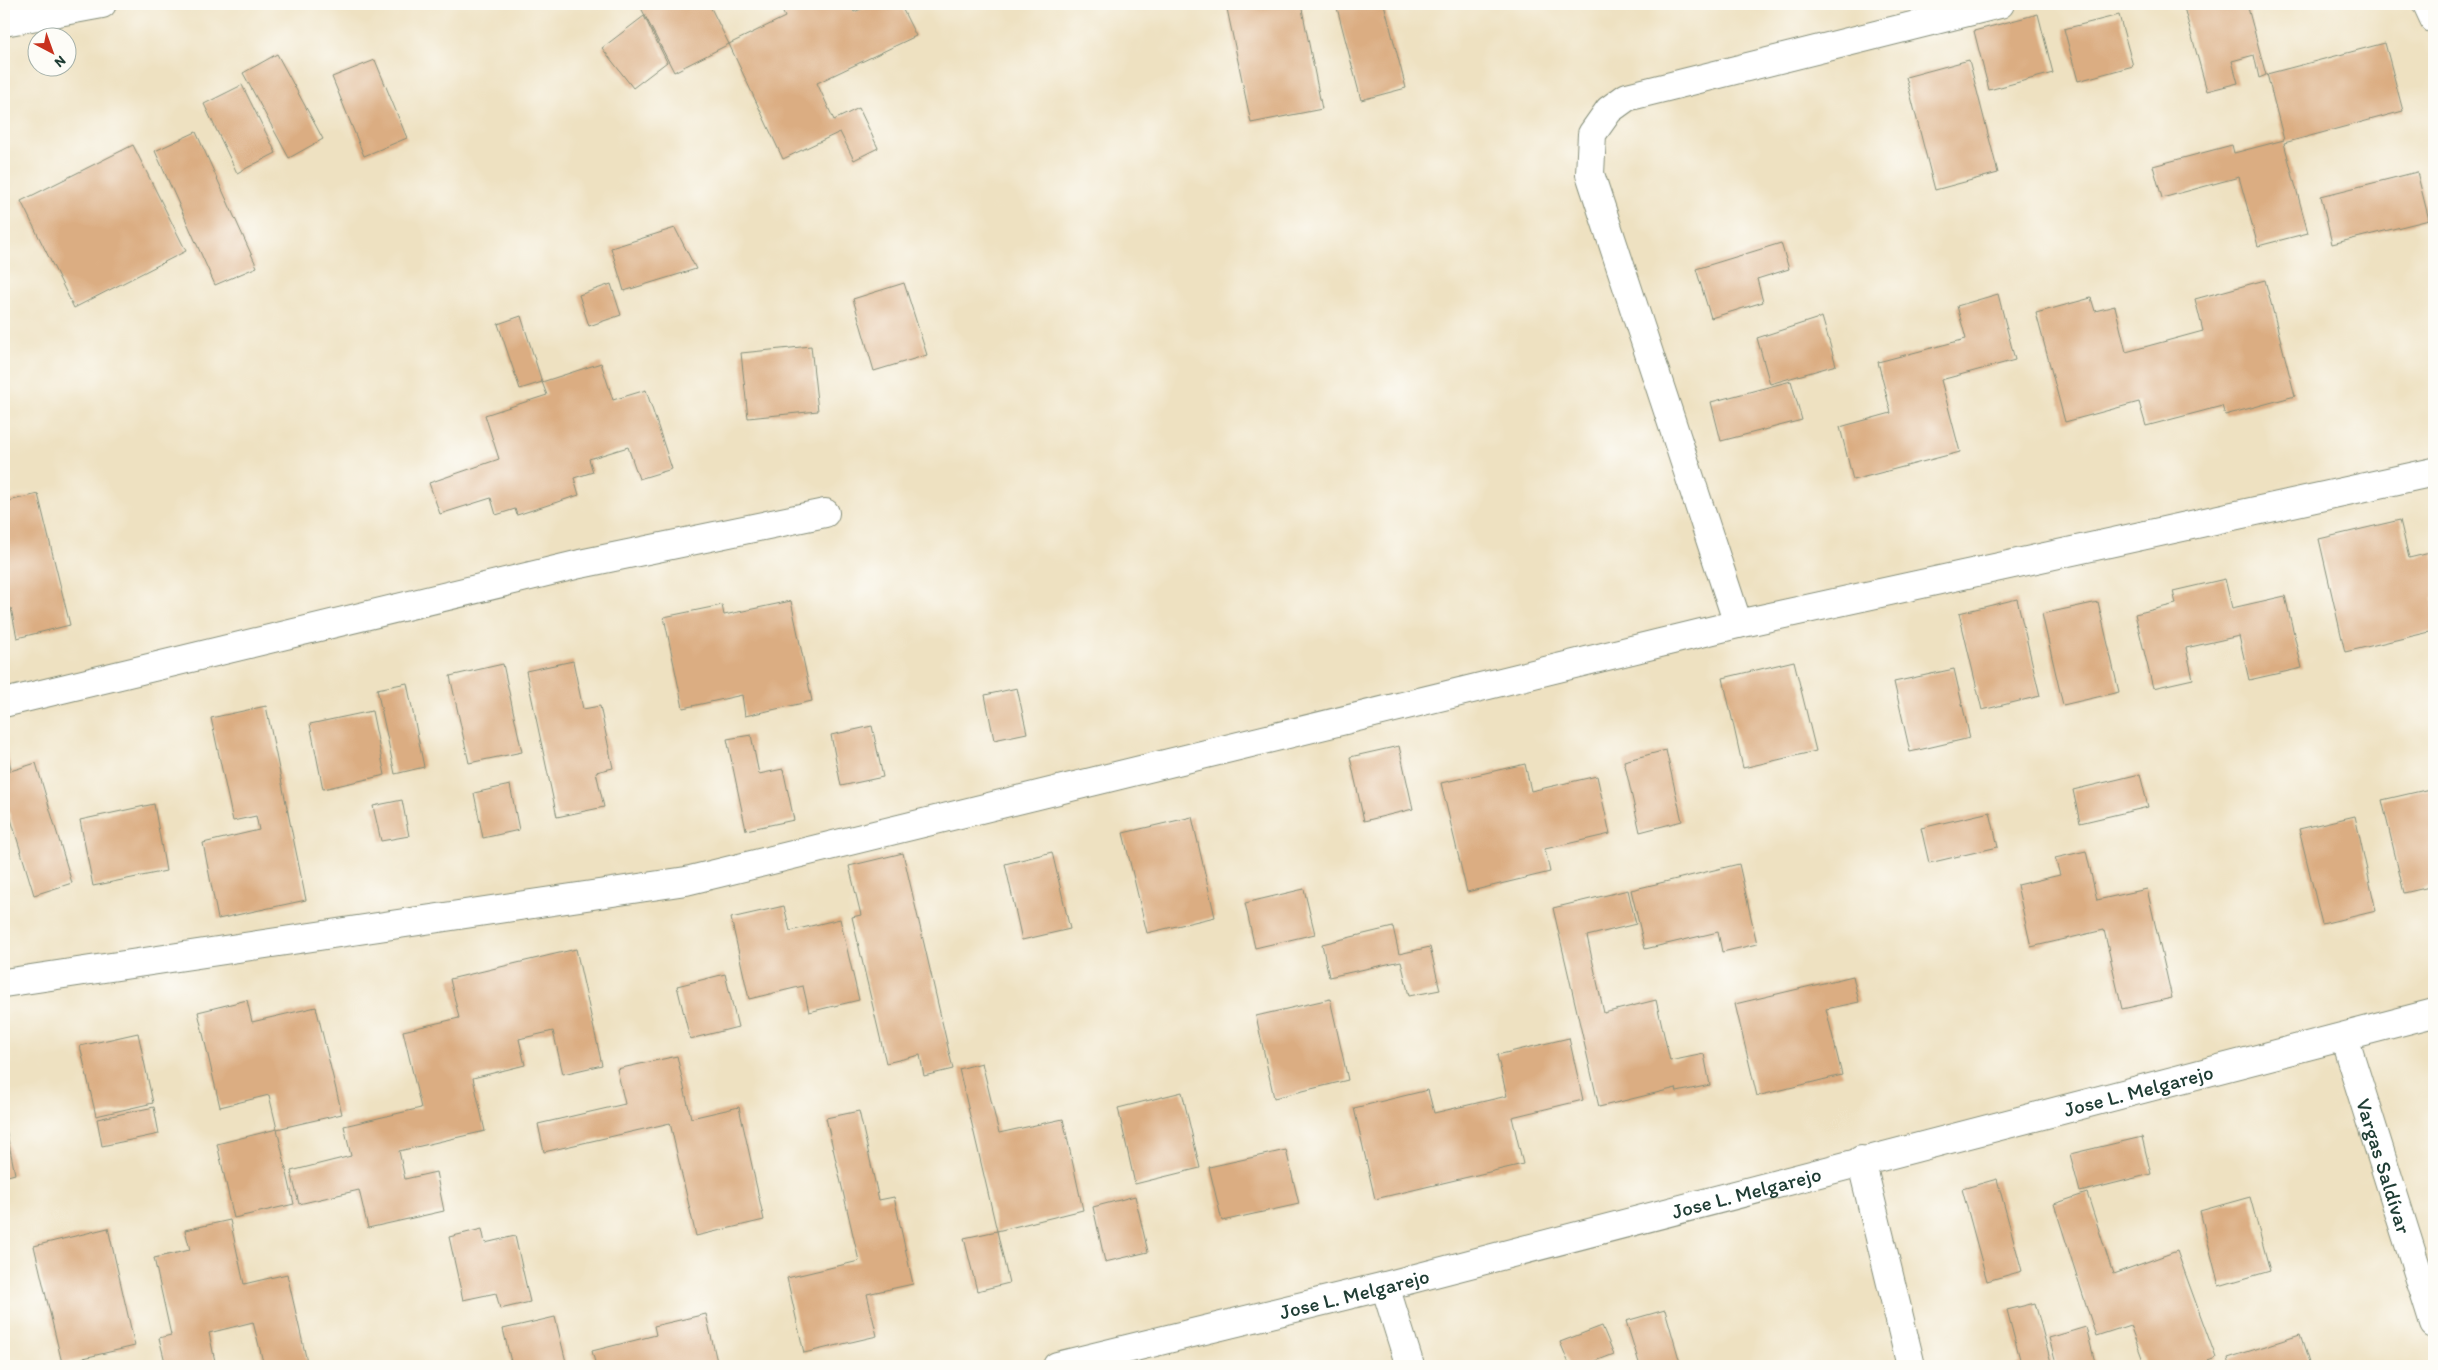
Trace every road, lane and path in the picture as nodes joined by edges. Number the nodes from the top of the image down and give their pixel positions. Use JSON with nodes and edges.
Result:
{"nodes":[{"id":1,"x":102,"y":4,"type":"edge"},
{"id":2,"x":2000,"y":4,"type":"edge"},
{"id":3,"x":2427,"y":4,"type":"edge"},
{"id":4,"x":2434,"y":18,"type":"edge"},
{"id":5,"x":4,"y":22,"type":"edge"},
{"id":6,"x":2434,"y":472,"type":"edge"},
{"id":7,"x":825,"y":513,"type":"dead end"},
{"id":8,"x":1738,"y":624,"type":"junction"},
{"id":9,"x":4,"y":703,"type":"edge"},
{"id":10,"x":4,"y":983,"type":"edge"},
{"id":11,"x":2434,"y":1013,"type":"edge"},
{"id":12,"x":2344,"y":1037,"type":"junction"},
{"id":13,"x":1861,"y":1160,"type":"junction"},
{"id":14,"x":1385,"y":1286,"type":"junction"},
{"id":15,"x":2434,"y":1324,"type":"edge"},
{"id":16,"x":1057,"y":1366,"type":"edge"},
{"id":17,"x":1410,"y":1366,"type":"edge"},
{"id":18,"x":1911,"y":1366,"type":"edge"}],
"edges":[{"from":1,"to":5,"type":"street"},
{"from":2,"to":8,"type":"street"},
{"from":3,"to":4,"type":"street"},
{"from":6,"to":8,"type":"street"},
{"from":7,"to":9,"type":"street"},
{"from":8,"to":10,"type":"street"},
{"from":11,"to":12,"type":"street","name":"Jose L. Melgarejo"},
{"from":12,"to":13,"type":"street","name":"Jose L. Melgarejo"},
{"from":12,"to":15,"type":"street","name":"Vargas Saldívar"},
{"from":13,"to":14,"type":"street","name":"Jose L. Melgarejo"},
{"from":13,"to":18,"type":"street"},
{"from":14,"to":16,"type":"street","name":"Jose L. Melgarejo"},
{"from":14,"to":17,"type":"street"}]}
